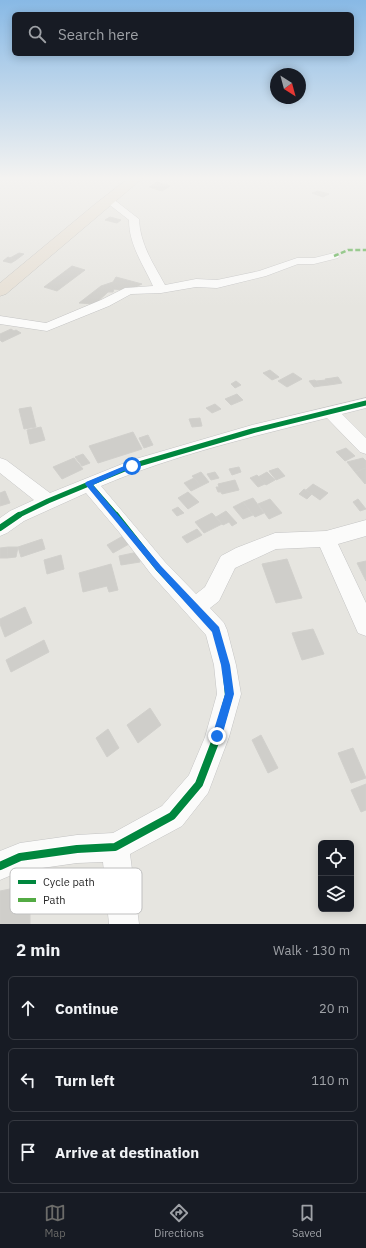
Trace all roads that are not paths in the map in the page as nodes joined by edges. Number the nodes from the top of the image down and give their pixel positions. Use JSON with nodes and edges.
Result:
{"nodes":[{"id":1,"x":85,"y":220,"type":"edge"},
{"id":2,"x":134,"y":220,"type":"edge"},
{"id":3,"x":334,"y":256,"type":"dead end"},
{"id":4,"x":161,"y":289,"type":"junction"},
{"id":5,"x":0,"y":290,"type":"edge"},
{"id":6,"x":0,"y":320,"type":"edge"},
{"id":7,"x":366,"y":403,"type":"edge"},
{"id":8,"x":331,"y":412,"type":"junction"},
{"id":9,"x":366,"y":448,"type":"edge"},
{"id":10,"x":0,"y":464,"type":"edge"},
{"id":11,"x":89,"y":484,"type":"junction"},
{"id":12,"x":48,"y":501,"type":"junction"},
{"id":13,"x":0,"y":528,"type":"edge"},
{"id":14,"x":366,"y":528,"type":"edge"},
{"id":15,"x":326,"y":539,"type":"junction"},
{"id":16,"x":196,"y":607,"type":"junction"},
{"id":17,"x":366,"y":626,"type":"edge"},
{"id":18,"x":115,"y":847,"type":"junction"},
{"id":19,"x":0,"y":866,"type":"edge"},
{"id":20,"x":117,"y":868,"type":"edge"},
{"id":21,"x":123,"y":914,"type":"edge"},
{"id":22,"x":124,"y":924,"type":"edge"}],
"edges":[{"from":1,"to":5,"type":"highway"},
{"from":2,"to":4,"type":"street"},
{"from":3,"to":4,"type":"street"},
{"from":4,"to":6,"type":"street"},
{"from":7,"to":8,"type":"street"},
{"from":8,"to":9,"type":"street"},
{"from":8,"to":11,"type":"street"},
{"from":10,"to":12,"type":"street"},
{"from":11,"to":12,"type":"street"},
{"from":11,"to":16,"type":"street"},
{"from":12,"to":13,"type":"street"},
{"from":14,"to":15,"type":"street"},
{"from":15,"to":16,"type":"street"},
{"from":15,"to":17,"type":"street"},
{"from":16,"to":18,"type":"street"},
{"from":18,"to":19,"type":"street"},
{"from":18,"to":20,"type":"street"},
{"from":21,"to":22,"type":"street"}]}
